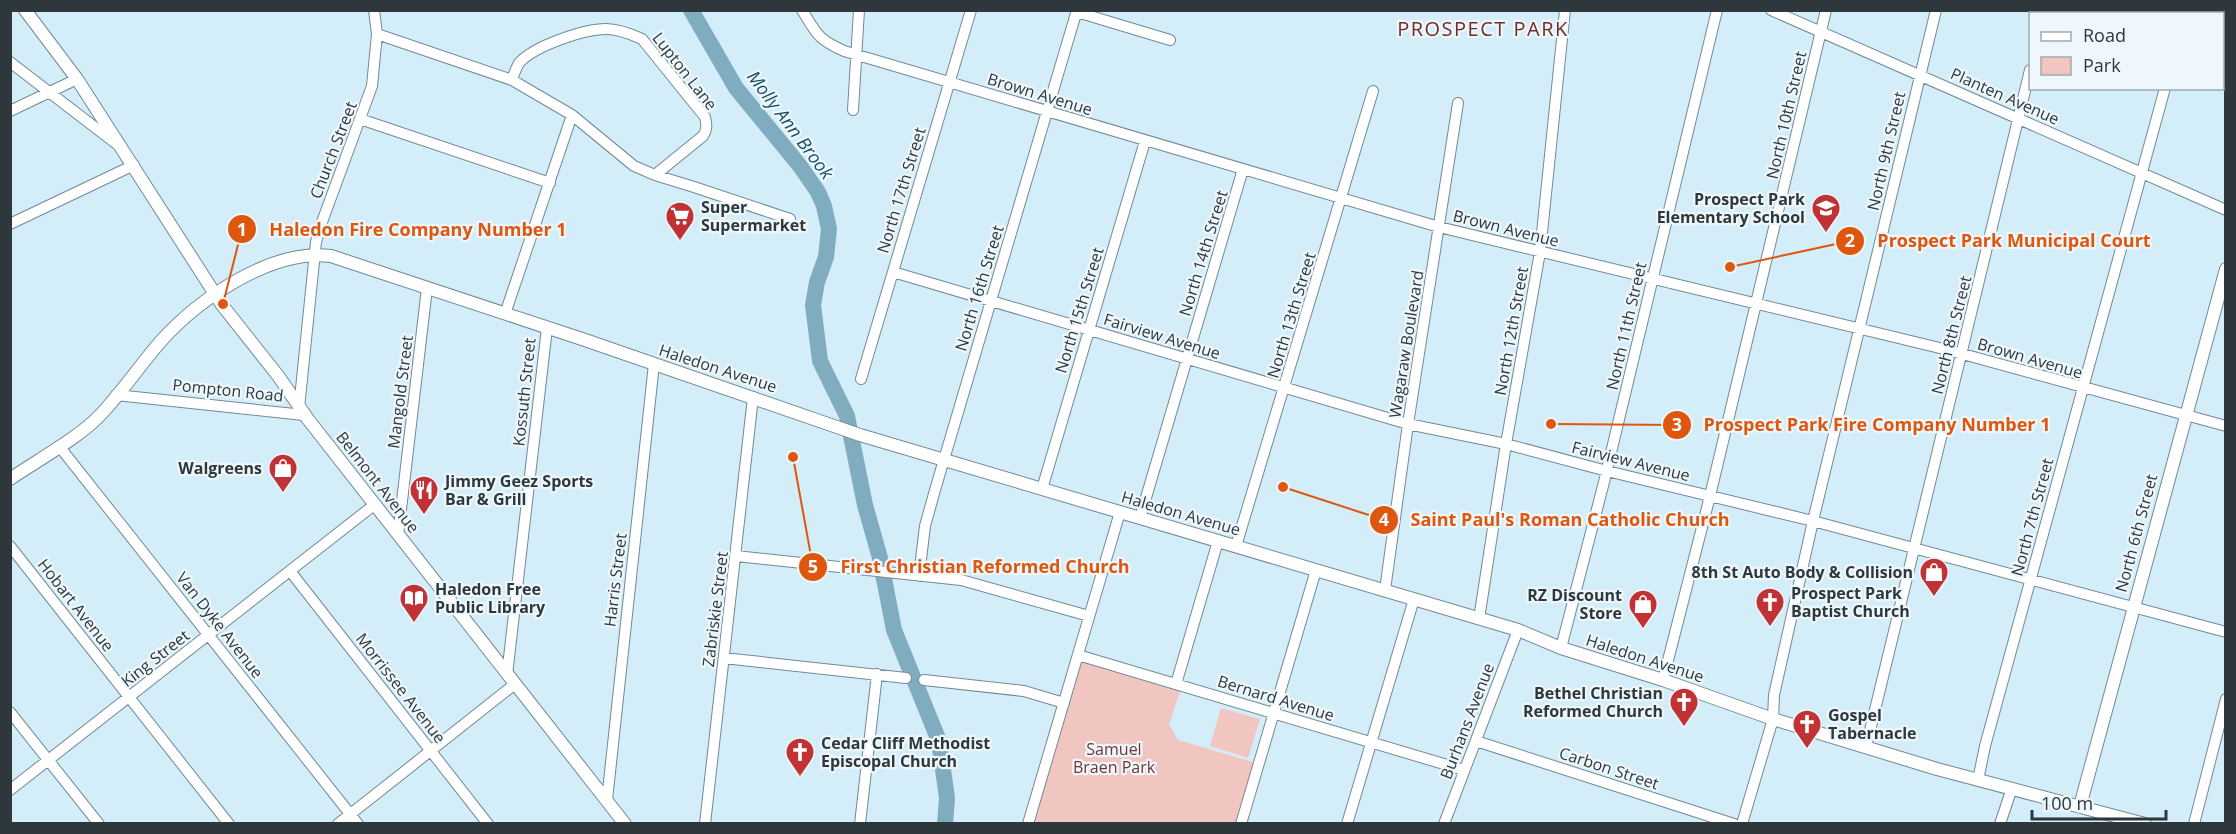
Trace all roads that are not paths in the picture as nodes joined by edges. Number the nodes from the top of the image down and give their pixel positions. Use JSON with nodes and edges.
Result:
{"nodes":[{"id":1,"x":26,"y":10,"type":"edge"},
{"id":2,"x":802,"y":10,"type":"edge"},
{"id":3,"x":859,"y":10,"type":"edge"},
{"id":4,"x":971,"y":10,"type":"edge"},
{"id":5,"x":1565,"y":10,"type":"edge"},
{"id":6,"x":1717,"y":10,"type":"edge"},
{"id":7,"x":1772,"y":10,"type":"edge"},
{"id":8,"x":1826,"y":10,"type":"edge"},
{"id":9,"x":1936,"y":10,"type":"edge"},
{"id":10,"x":1077,"y":11,"type":"edge"},
{"id":11,"x":374,"y":12,"type":"edge"},
{"id":12,"x":1821,"y":32,"type":"junction"},
{"id":13,"x":377,"y":34,"type":"junction"},
{"id":14,"x":1170,"y":40,"type":"dead end"},
{"id":15,"x":857,"y":55,"type":"junction"},
{"id":16,"x":10,"y":62,"type":"edge"},
{"id":17,"x":1920,"y":75,"type":"junction"},
{"id":18,"x":2029,"y":77,"type":"edge"},
{"id":19,"x":77,"y":79,"type":"junction"},
{"id":20,"x":512,"y":80,"type":"junction"},
{"id":21,"x":949,"y":82,"type":"junction"},
{"id":22,"x":2164,"y":90,"type":"edge"},
{"id":23,"x":1373,"y":91,"type":"dead end"},
{"id":24,"x":49,"y":93,"type":"junction"},
{"id":25,"x":1458,"y":102,"type":"dead end"},
{"id":26,"x":853,"y":110,"type":"dead end"},
{"id":27,"x":10,"y":111,"type":"edge"},
{"id":28,"x":1048,"y":112,"type":"junction"},
{"id":29,"x":572,"y":115,"type":"junction"},
{"id":30,"x":2018,"y":118,"type":"junction"},
{"id":31,"x":360,"y":119,"type":"junction"},
{"id":32,"x":1145,"y":141,"type":"junction"},
{"id":33,"x":123,"y":149,"type":"junction"},
{"id":34,"x":134,"y":165,"type":"junction"},
{"id":35,"x":1243,"y":170,"type":"junction"},
{"id":36,"x":2142,"y":173,"type":"junction"},
{"id":37,"x":655,"y":175,"type":"junction"},
{"id":38,"x":550,"y":183,"type":"junction"},
{"id":39,"x":1341,"y":199,"type":"junction"},
{"id":40,"x":2226,"y":210,"type":"edge"},
{"id":41,"x":790,"y":219,"type":"dead end"},
{"id":42,"x":10,"y":224,"type":"edge"},
{"id":43,"x":1439,"y":227,"type":"junction"},
{"id":44,"x":1540,"y":252,"type":"junction"},
{"id":45,"x":315,"y":255,"type":"junction"},
{"id":46,"x":2226,"y":269,"type":"edge"},
{"id":47,"x":893,"y":272,"type":"junction"},
{"id":48,"x":1653,"y":279,"type":"junction"},
{"id":49,"x":428,"y":288,"type":"junction"},
{"id":50,"x":216,"y":294,"type":"junction"},
{"id":51,"x":990,"y":301,"type":"junction"},
{"id":52,"x":1756,"y":304,"type":"junction"},
{"id":53,"x":505,"y":314,"type":"junction"},
{"id":54,"x":547,"y":328,"type":"junction"},
{"id":55,"x":1859,"y":328,"type":"junction"},
{"id":56,"x":1089,"y":330,"type":"junction"},
{"id":57,"x":1962,"y":354,"type":"junction"},
{"id":58,"x":1187,"y":358,"type":"junction"},
{"id":59,"x":654,"y":364,"type":"junction"},
{"id":60,"x":861,"y":379,"type":"dead end"},
{"id":61,"x":1285,"y":388,"type":"junction"},
{"id":62,"x":2083,"y":388,"type":"junction"},
{"id":63,"x":116,"y":396,"type":"junction"},
{"id":64,"x":753,"y":397,"type":"junction"},
{"id":65,"x":302,"y":411,"type":"junction"},
{"id":66,"x":2186,"y":416,"type":"junction"},
{"id":67,"x":1408,"y":424,"type":"junction"},
{"id":68,"x":2226,"y":426,"type":"edge"},
{"id":69,"x":1506,"y":444,"type":"junction"},
{"id":70,"x":59,"y":446,"type":"junction"},
{"id":71,"x":944,"y":460,"type":"junction"},
{"id":72,"x":1607,"y":471,"type":"junction"},
{"id":73,"x":10,"y":479,"type":"edge"},
{"id":74,"x":1042,"y":489,"type":"junction"},
{"id":75,"x":1710,"y":496,"type":"junction"},
{"id":76,"x":374,"y":505,"type":"junction"},
{"id":77,"x":1120,"y":512,"type":"junction"},
{"id":78,"x":1140,"y":518,"type":"junction"},
{"id":79,"x":1813,"y":521,"type":"junction"},
{"id":80,"x":398,"y":535,"type":"junction"},
{"id":81,"x":1218,"y":541,"type":"junction"},
{"id":82,"x":10,"y":546,"type":"edge"},
{"id":83,"x":1236,"y":546,"type":"junction"},
{"id":84,"x":1916,"y":547,"type":"junction"},
{"id":85,"x":736,"y":556,"type":"junction"},
{"id":86,"x":1316,"y":570,"type":"junction"},
{"id":87,"x":290,"y":571,"type":"junction"},
{"id":88,"x":919,"y":576,"type":"junction"},
{"id":89,"x":2031,"y":579,"type":"junction"},
{"id":90,"x":1385,"y":590,"type":"junction"},
{"id":91,"x":1414,"y":599,"type":"junction"},
{"id":92,"x":2134,"y":608,"type":"junction"},
{"id":93,"x":1089,"y":616,"type":"junction"},
{"id":94,"x":1479,"y":618,"type":"junction"},
{"id":95,"x":1518,"y":630,"type":"junction"},
{"id":96,"x":2226,"y":632,"type":"edge"},
{"id":97,"x":209,"y":635,"type":"junction"},
{"id":98,"x":1561,"y":648,"type":"junction"},
{"id":99,"x":1078,"y":655,"type":"junction"},
{"id":100,"x":724,"y":658,"type":"junction"},
{"id":101,"x":877,"y":674,"type":"junction"},
{"id":102,"x":906,"y":678,"type":"dead end"},
{"id":103,"x":511,"y":680,"type":"junction"},
{"id":104,"x":924,"y":680,"type":"dead end"},
{"id":105,"x":1663,"y":680,"type":"junction"},
{"id":106,"x":1176,"y":684,"type":"junction"},
{"id":107,"x":130,"y":698,"type":"junction"},
{"id":108,"x":2226,"y":699,"type":"edge"},
{"id":109,"x":1064,"y":703,"type":"junction"},
{"id":110,"x":10,"y":712,"type":"edge"},
{"id":111,"x":1274,"y":714,"type":"junction"},
{"id":112,"x":1773,"y":719,"type":"junction"},
{"id":113,"x":1476,"y":741,"type":"junction"},
{"id":114,"x":1371,"y":742,"type":"junction"},
{"id":115,"x":1866,"y":747,"type":"junction"},
{"id":116,"x":431,"y":751,"type":"junction"},
{"id":117,"x":49,"y":760,"type":"junction"},
{"id":118,"x":1464,"y":770,"type":"junction"},
{"id":119,"x":1978,"y":780,"type":"junction"},
{"id":120,"x":2012,"y":788,"type":"junction"},
{"id":121,"x":10,"y":790,"type":"edge"},
{"id":122,"x":607,"y":800,"type":"junction"},
{"id":123,"x":2080,"y":806,"type":"junction"},
{"id":124,"x":350,"y":814,"type":"junction"},
{"id":125,"x":99,"y":824,"type":"edge"},
{"id":126,"x":229,"y":824,"type":"edge"},
{"id":127,"x":338,"y":824,"type":"edge"},
{"id":128,"x":358,"y":824,"type":"edge"},
{"id":129,"x":488,"y":824,"type":"edge"},
{"id":130,"x":625,"y":824,"type":"edge"},
{"id":131,"x":705,"y":824,"type":"edge"},
{"id":132,"x":860,"y":824,"type":"edge"},
{"id":133,"x":1028,"y":824,"type":"edge"},
{"id":134,"x":1241,"y":824,"type":"edge"},
{"id":135,"x":1347,"y":824,"type":"edge"},
{"id":136,"x":1444,"y":824,"type":"edge"},
{"id":137,"x":1734,"y":824,"type":"edge"},
{"id":138,"x":1742,"y":824,"type":"edge"},
{"id":139,"x":2000,"y":824,"type":"edge"},
{"id":140,"x":2145,"y":824,"type":"edge"},
{"id":141,"x":2194,"y":824,"type":"edge"}],
"edges":[{"from":1,"to":19,"type":"main road","name":"Belmont Avenue"},
{"from":2,"to":15,"type":"street","name":"Brown Avenue"},
{"from":3,"to":15,"type":"street"},
{"from":4,"to":21,"type":"street","name":"North 17th Street"},
{"from":5,"to":44,"type":"street","name":"North 12th Street"},
{"from":6,"to":48,"type":"street","name":"North 11th Street"},
{"from":7,"to":12,"type":"street","name":"Planten Avenue"},
{"from":8,"to":12,"type":"street","name":"North 10th Street"},
{"from":9,"to":17,"type":"street","name":"North 9th Street"},
{"from":10,"to":14,"type":"street"},
{"from":10,"to":28,"type":"street","name":"North 16th Street"},
{"from":11,"to":13,"type":"street","name":"Church Street"},
{"from":12,"to":17,"type":"street","name":"Planten Avenue"},
{"from":12,"to":52,"type":"street","name":"North 10th Street"},
{"from":13,"to":20,"type":"street"},
{"from":13,"to":31,"type":"street","name":"Church Street"},
{"from":15,"to":21,"type":"street","name":"Brown Avenue"},
{"from":15,"to":26,"type":"street"},
{"from":16,"to":24,"type":"street","name":"Belmont Avenue"},
{"from":17,"to":30,"type":"street","name":"Planten Avenue"},
{"from":17,"to":55,"type":"street","name":"North 9th Street"},
{"from":18,"to":30,"type":"street","name":"North 8th Street"},
{"from":19,"to":24,"type":"street"},
{"from":19,"to":33,"type":"main road","name":"Belmont Avenue"},
{"from":20,"to":29,"type":"street"},
{"from":20,"to":37,"type":"street","name":"Lupton Lane"},
{"from":21,"to":28,"type":"street","name":"Brown Avenue"},
{"from":21,"to":47,"type":"street","name":"North 17th Street"},
{"from":22,"to":36,"type":"street","name":"North 7th Street"},
{"from":23,"to":39,"type":"street","name":"North 13th Street"},
{"from":24,"to":27,"type":"street"},
{"from":24,"to":33,"type":"street","name":"Belmont Avenue"},
{"from":25,"to":43,"type":"street","name":"Wagaraw Boulevard"},
{"from":28,"to":32,"type":"street","name":"Brown Avenue"},
{"from":28,"to":51,"type":"street","name":"North 16th Street"},
{"from":29,"to":37,"type":"street"},
{"from":29,"to":38,"type":"street"},
{"from":30,"to":36,"type":"street","name":"Planten Avenue"},
{"from":30,"to":57,"type":"street","name":"North 8th Street"},
{"from":31,"to":38,"type":"street"},
{"from":31,"to":45,"type":"street","name":"Church Street"},
{"from":32,"to":35,"type":"street","name":"Brown Avenue"},
{"from":32,"to":56,"type":"street","name":"North 15th Street"},
{"from":33,"to":34,"type":"main road","name":"Belmont Avenue"},
{"from":34,"to":42,"type":"street"},
{"from":34,"to":50,"type":"main road","name":"Belmont Avenue"},
{"from":35,"to":39,"type":"street","name":"Brown Avenue"},
{"from":35,"to":58,"type":"street","name":"North 14th Street"},
{"from":36,"to":40,"type":"street","name":"Planten Avenue"},
{"from":36,"to":62,"type":"street","name":"North 7th Street"},
{"from":37,"to":41,"type":"street"},
{"from":38,"to":53,"type":"street"},
{"from":39,"to":43,"type":"street","name":"Brown Avenue"},
{"from":39,"to":61,"type":"street","name":"North 13th Street"},
{"from":43,"to":44,"type":"street","name":"Brown Avenue"},
{"from":43,"to":67,"type":"street","name":"Wagaraw Boulevard"},
{"from":44,"to":48,"type":"street","name":"Brown Avenue"},
{"from":44,"to":69,"type":"street","name":"North 12th Street"},
{"from":45,"to":49,"type":"main road","name":"Haledon Avenue"},
{"from":45,"to":50,"type":"main road","name":"Haledon Avenue"},
{"from":45,"to":65,"type":"street","name":"Church Street"},
{"from":46,"to":66,"type":"main road","name":"North 6th Street"},
{"from":47,"to":51,"type":"street","name":"Fairview Avenue"},
{"from":47,"to":60,"type":"street","name":"North 17th Street"},
{"from":48,"to":52,"type":"street","name":"Brown Avenue"},
{"from":48,"to":72,"type":"street","name":"North 11th Street"},
{"from":49,"to":53,"type":"main road","name":"Haledon Avenue"},
{"from":49,"to":80,"type":"street","name":"Mangold Street"},
{"from":50,"to":63,"type":"main road","name":"Haledon Avenue"},
{"from":50,"to":65,"type":"main road","name":"Belmont Avenue"},
{"from":51,"to":56,"type":"street","name":"Fairview Avenue"},
{"from":51,"to":71,"type":"street","name":"North 16th Street"},
{"from":52,"to":55,"type":"street","name":"Brown Avenue"},
{"from":52,"to":75,"type":"street","name":"North 10th Street"},
{"from":53,"to":54,"type":"main road","name":"Haledon Avenue"},
{"from":54,"to":59,"type":"main road","name":"Haledon Avenue"},
{"from":54,"to":103,"type":"street","name":"Kossuth Street"},
{"from":55,"to":57,"type":"street","name":"Brown Avenue"},
{"from":55,"to":79,"type":"street","name":"North 9th Street"},
{"from":56,"to":58,"type":"street","name":"Fairview Avenue"},
{"from":56,"to":74,"type":"street","name":"North 15th Street"},
{"from":57,"to":62,"type":"street","name":"Brown Avenue"},
{"from":57,"to":84,"type":"street","name":"North 8th Street"},
{"from":58,"to":61,"type":"street","name":"Fairview Avenue"},
{"from":58,"to":78,"type":"street","name":"North 14th Street"},
{"from":59,"to":64,"type":"main road","name":"Haledon Avenue"},
{"from":59,"to":122,"type":"street","name":"Harris Street"},
{"from":61,"to":67,"type":"street","name":"Fairview Avenue"},
{"from":61,"to":83,"type":"street","name":"North 13th Street"},
{"from":62,"to":66,"type":"street","name":"Brown Avenue"},
{"from":62,"to":89,"type":"street","name":"North 7th Street"},
{"from":63,"to":65,"type":"street","name":"Pompton Road"},
{"from":63,"to":70,"type":"main road"},
{"from":64,"to":71,"type":"main road","name":"Haledon Avenue"},
{"from":64,"to":85,"type":"street","name":"Zabriskie Street"},
{"from":65,"to":76,"type":"main road","name":"Belmont Avenue"},
{"from":66,"to":68,"type":"street","name":"Brown Avenue"},
{"from":66,"to":92,"type":"main road","name":"North 6th Street"},
{"from":67,"to":69,"type":"street","name":"Fairview Avenue"},
{"from":67,"to":90,"type":"street","name":"Wagaraw Boulevard"},
{"from":69,"to":72,"type":"street","name":"Fairview Avenue"},
{"from":69,"to":94,"type":"street","name":"North 12th Street"},
{"from":70,"to":73,"type":"main road"},
{"from":70,"to":97,"type":"street","name":"Van Dyke Avenue"},
{"from":71,"to":74,"type":"main road","name":"Haledon Avenue"},
{"from":71,"to":88,"type":"street","name":"North 16th Street"},
{"from":72,"to":75,"type":"street","name":"Fairview Avenue"},
{"from":72,"to":98,"type":"street","name":"North 11th Street"},
{"from":74,"to":77,"type":"main road","name":"Haledon Avenue"},
{"from":75,"to":79,"type":"street","name":"Fairview Avenue"},
{"from":75,"to":105,"type":"street","name":"North 10th Street"},
{"from":76,"to":80,"type":"main road","name":"Belmont Avenue"},
{"from":76,"to":87,"type":"street","name":"King Street"},
{"from":77,"to":78,"type":"main road","name":"Haledon Avenue"},
{"from":77,"to":93,"type":"street"},
{"from":78,"to":81,"type":"main road","name":"Haledon Avenue"},
{"from":79,"to":84,"type":"street","name":"Fairview Avenue"},
{"from":79,"to":112,"type":"street","name":"North 9th Street"},
{"from":80,"to":103,"type":"main road","name":"Belmont Avenue"},
{"from":81,"to":83,"type":"main road","name":"Haledon Avenue"},
{"from":81,"to":106,"type":"street"},
{"from":82,"to":107,"type":"street","name":"Hobart Avenue"},
{"from":83,"to":86,"type":"main road","name":"Haledon Avenue"},
{"from":84,"to":89,"type":"street","name":"Fairview Avenue"},
{"from":84,"to":115,"type":"street","name":"North 8th Street"},
{"from":85,"to":88,"type":"street"},
{"from":85,"to":100,"type":"street","name":"Zabriskie Street"},
{"from":86,"to":90,"type":"main road","name":"Haledon Avenue"},
{"from":86,"to":111,"type":"street"},
{"from":87,"to":97,"type":"street","name":"King Street"},
{"from":87,"to":116,"type":"street","name":"Morrissee Avenue"},
{"from":88,"to":93,"type":"street"},
{"from":89,"to":92,"type":"street","name":"Fairview Avenue"},
{"from":89,"to":119,"type":"street","name":"North 7th Street"},
{"from":90,"to":91,"type":"main road","name":"Haledon Avenue"},
{"from":91,"to":94,"type":"main road","name":"Haledon Avenue"},
{"from":91,"to":114,"type":"street"},
{"from":92,"to":96,"type":"street","name":"Fairview Avenue"},
{"from":92,"to":123,"type":"main road","name":"North 6th Street"},
{"from":93,"to":99,"type":"street"},
{"from":94,"to":95,"type":"main road","name":"Haledon Avenue"},
{"from":95,"to":98,"type":"main road","name":"Haledon Avenue"},
{"from":95,"to":113,"type":"street","name":"Burhans Avenue"},
{"from":97,"to":107,"type":"street","name":"King Street"},
{"from":97,"to":124,"type":"street","name":"Van Dyke Avenue"},
{"from":98,"to":105,"type":"main road","name":"Haledon Avenue"},
{"from":99,"to":106,"type":"street","name":"Bernard Avenue"},
{"from":99,"to":109,"type":"street"},
{"from":100,"to":101,"type":"street"},
{"from":100,"to":131,"type":"street","name":"Zabriskie Street"},
{"from":101,"to":102,"type":"street"},
{"from":101,"to":132,"type":"street"},
{"from":103,"to":116,"type":"street"},
{"from":103,"to":122,"type":"main road","name":"Belmont Avenue"},
{"from":104,"to":109,"type":"street"},
{"from":105,"to":112,"type":"main road","name":"Haledon Avenue"},
{"from":106,"to":111,"type":"street","name":"Bernard Avenue"},
{"from":107,"to":117,"type":"street","name":"King Street"},
{"from":107,"to":126,"type":"street","name":"Hobart Avenue"},
{"from":108,"to":141,"type":"street"},
{"from":109,"to":133,"type":"street"},
{"from":110,"to":117,"type":"street"},
{"from":111,"to":114,"type":"street","name":"Bernard Avenue"},
{"from":111,"to":134,"type":"street"},
{"from":112,"to":115,"type":"main road","name":"Haledon Avenue"},
{"from":112,"to":138,"type":"street","name":"North 9th Street"},
{"from":113,"to":118,"type":"street","name":"Burhans Avenue"},
{"from":113,"to":137,"type":"street","name":"Carbon Street"},
{"from":114,"to":118,"type":"street","name":"Bernard Avenue"},
{"from":114,"to":135,"type":"street"},
{"from":115,"to":119,"type":"main road","name":"Haledon Avenue"},
{"from":116,"to":124,"type":"street"},
{"from":116,"to":129,"type":"street","name":"Morrissee Avenue"},
{"from":117,"to":121,"type":"street","name":"King Street"},
{"from":117,"to":125,"type":"street"},
{"from":118,"to":136,"type":"street","name":"Burhans Avenue"},
{"from":119,"to":120,"type":"main road","name":"Haledon Avenue"},
{"from":120,"to":123,"type":"main road","name":"Haledon Avenue"},
{"from":120,"to":139,"type":"street"},
{"from":122,"to":130,"type":"main road","name":"Belmont Avenue"},
{"from":123,"to":140,"type":"main road","name":"Haledon Avenue"},
{"from":124,"to":127,"type":"street"},
{"from":124,"to":128,"type":"street","name":"Van Dyke Avenue"}]}
